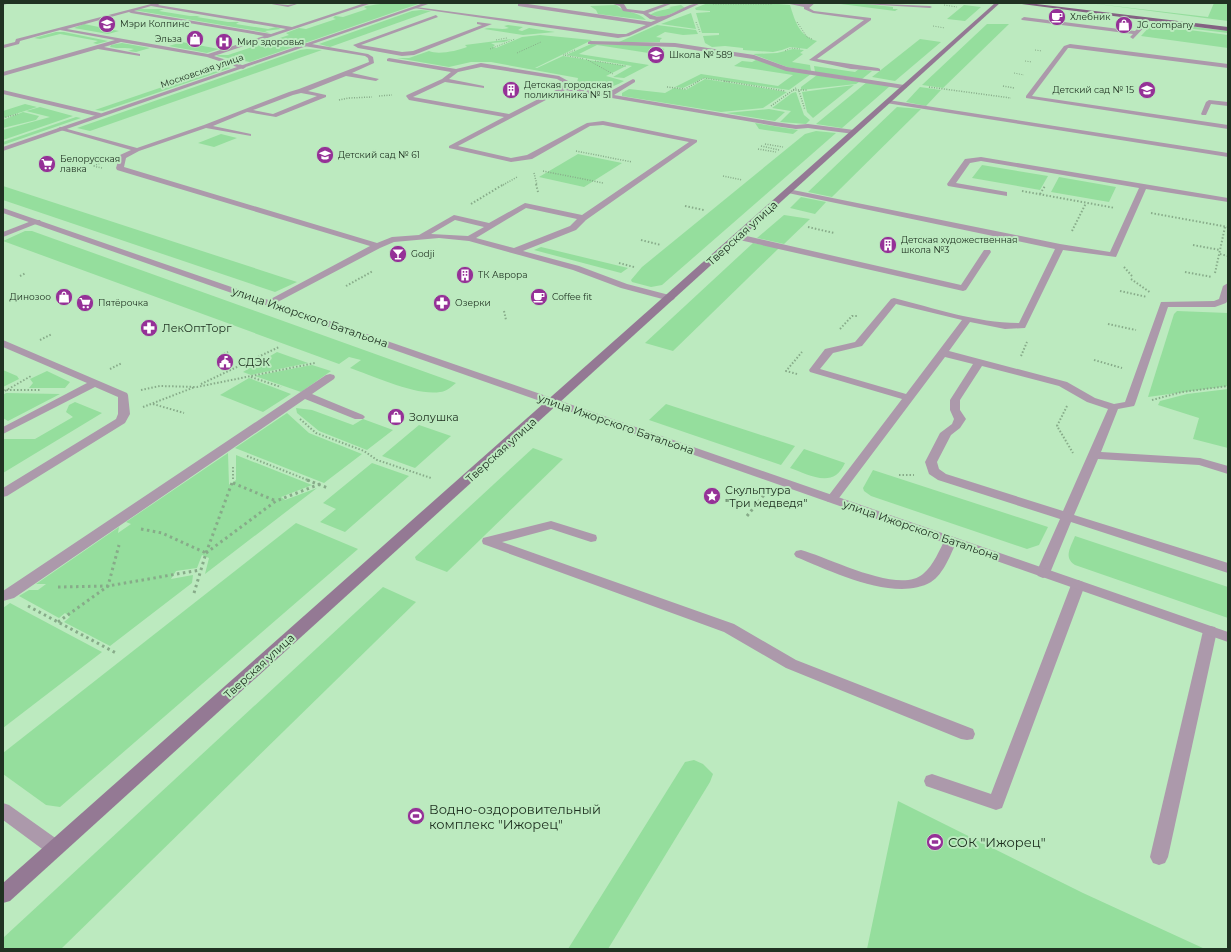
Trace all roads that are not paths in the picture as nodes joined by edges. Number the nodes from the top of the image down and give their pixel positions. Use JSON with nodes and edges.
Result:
{"nodes":[{"id":1,"x":8,"y":3,"type":"edge"},
{"id":2,"x":159,"y":3,"type":"edge"},
{"id":3,"x":268,"y":3,"type":"edge"},
{"id":4,"x":298,"y":3,"type":"edge"},
{"id":5,"x":370,"y":3,"type":"edge"},
{"id":6,"x":430,"y":3,"type":"edge"},
{"id":7,"x":526,"y":3,"type":"edge"},
{"id":8,"x":612,"y":3,"type":"edge"},
{"id":9,"x":672,"y":3,"type":"edge"},
{"id":10,"x":699,"y":3,"type":"edge"},
{"id":11,"x":787,"y":3,"type":"edge"},
{"id":12,"x":864,"y":3,"type":"edge"},
{"id":13,"x":998,"y":3,"type":"edge"},
{"id":14,"x":1016,"y":3,"type":"edge"},
{"id":15,"x":1052,"y":3,"type":"edge"},
{"id":16,"x":3,"y":4,"type":"edge"},
{"id":17,"x":793,"y":4,"type":"edge"},
{"id":18,"x":810,"y":4,"type":"edge"},
{"id":19,"x":151,"y":5,"type":"junction"},
{"id":20,"x":693,"y":6,"type":"junction"},
{"id":21,"x":930,"y":7,"type":"dead end"},
{"id":22,"x":416,"y":8,"type":"junction"},
{"id":23,"x":126,"y":11,"type":"junction"},
{"id":24,"x":446,"y":12,"type":"junction"},
{"id":25,"x":644,"y":13,"type":"junction"},
{"id":26,"x":436,"y":16,"type":"junction"},
{"id":27,"x":1024,"y":19,"type":"dead end"},
{"id":28,"x":1149,"y":19,"type":"junction"},
{"id":29,"x":661,"y":20,"type":"junction"},
{"id":30,"x":652,"y":24,"type":"junction"},
{"id":31,"x":852,"y":25,"type":"dead end"},
{"id":32,"x":1228,"y":25,"type":"edge"},
{"id":33,"x":860,"y":26,"type":"junction"},
{"id":34,"x":292,"y":28,"type":"junction"},
{"id":35,"x":61,"y":29,"type":"junction"},
{"id":36,"x":1228,"y":29,"type":"edge"},
{"id":37,"x":122,"y":33,"type":"dead end"},
{"id":38,"x":270,"y":35,"type":"junction"},
{"id":39,"x":107,"y":37,"type":"junction"},
{"id":40,"x":122,"y":40,"type":"junction"},
{"id":41,"x":172,"y":42,"type":"dead end"},
{"id":42,"x":590,"y":43,"type":"road end"},
{"id":43,"x":306,"y":45,"type":"junction"},
{"id":44,"x":354,"y":45,"type":"junction"},
{"id":45,"x":4,"y":46,"type":"dead end"},
{"id":46,"x":158,"y":46,"type":"junction"},
{"id":47,"x":97,"y":47,"type":"junction"},
{"id":48,"x":340,"y":51,"type":"junction"},
{"id":49,"x":402,"y":54,"type":"junction"},
{"id":50,"x":138,"y":55,"type":"dead end"},
{"id":51,"x":208,"y":56,"type":"junction"},
{"id":52,"x":370,"y":57,"type":"junction"},
{"id":53,"x":378,"y":58,"type":"dead end"},
{"id":54,"x":392,"y":58,"type":"dead end"},
{"id":55,"x":385,"y":59,"type":"dead end"},
{"id":56,"x":1228,"y":66,"type":"edge"},
{"id":57,"x":243,"y":67,"type":"junction"},
{"id":58,"x":878,"y":70,"type":"dead end"},
{"id":59,"x":456,"y":71,"type":"junction"},
{"id":60,"x":3,"y":74,"type":"edge"},
{"id":61,"x":346,"y":74,"type":"junction"},
{"id":62,"x":376,"y":79,"type":"dead end"},
{"id":63,"x":444,"y":80,"type":"junction"},
{"id":64,"x":631,"y":82,"type":"road end"},
{"id":65,"x":482,"y":87,"type":"dead end"},
{"id":66,"x":904,"y":87,"type":"junction"},
{"id":67,"x":564,"y":88,"type":"junction"},
{"id":68,"x":301,"y":91,"type":"junction"},
{"id":69,"x":3,"y":92,"type":"edge"},
{"id":70,"x":607,"y":96,"type":"junction"},
{"id":71,"x":60,"y":102,"type":"dead end"},
{"id":72,"x":888,"y":102,"type":"junction"},
{"id":73,"x":54,"y":104,"type":"junction"},
{"id":74,"x":1228,"y":104,"type":"edge"},
{"id":75,"x":245,"y":110,"type":"junction"},
{"id":76,"x":1204,"y":114,"type":"dead end"},
{"id":77,"x":100,"y":115,"type":"junction"},
{"id":78,"x":509,"y":116,"type":"junction"},
{"id":79,"x":206,"y":126,"type":"junction"},
{"id":80,"x":1228,"y":127,"type":"edge"},
{"id":81,"x":60,"y":129,"type":"junction"},
{"id":82,"x":854,"y":132,"type":"junction"},
{"id":83,"x":249,"y":135,"type":"dead end"},
{"id":84,"x":3,"y":149,"type":"edge"},
{"id":85,"x":137,"y":150,"type":"junction"},
{"id":86,"x":1228,"y":154,"type":"edge"},
{"id":87,"x":1142,"y":186,"type":"junction"},
{"id":88,"x":788,"y":191,"type":"junction"},
{"id":89,"x":1004,"y":194,"type":"dead end"},
{"id":90,"x":1228,"y":200,"type":"edge"},
{"id":91,"x":3,"y":210,"type":"edge"},
{"id":92,"x":583,"y":218,"type":"junction"},
{"id":93,"x":36,"y":222,"type":"junction"},
{"id":94,"x":491,"y":226,"type":"junction"},
{"id":95,"x":3,"y":235,"type":"edge"},
{"id":96,"x":738,"y":237,"type":"junction"},
{"id":97,"x":420,"y":238,"type":"junction"},
{"id":98,"x":469,"y":239,"type":"junction"},
{"id":99,"x":377,"y":246,"type":"junction"},
{"id":100,"x":1060,"y":247,"type":"junction"},
{"id":101,"x":515,"y":251,"type":"junction"},
{"id":102,"x":987,"y":252,"type":"dead end"},
{"id":103,"x":1228,"y":286,"type":"edge"},
{"id":104,"x":670,"y":298,"type":"junction"},
{"id":105,"x":270,"y":303,"type":"junction"},
{"id":106,"x":968,"y":319,"type":"junction"},
{"id":107,"x":3,"y":343,"type":"edge"},
{"id":108,"x":943,"y":353,"type":"junction"},
{"id":109,"x":979,"y":362,"type":"junction"},
{"id":110,"x":330,"y":377,"type":"dead end"},
{"id":111,"x":95,"y":383,"type":"junction"},
{"id":112,"x":304,"y":395,"type":"junction"},
{"id":113,"x":909,"y":398,"type":"junction"},
{"id":114,"x":554,"y":402,"type":"junction"},
{"id":115,"x":1114,"y":407,"type":"junction"},
{"id":116,"x":359,"y":417,"type":"dead end"},
{"id":117,"x":3,"y":431,"type":"edge"},
{"id":118,"x":1094,"y":455,"type":"junction"},
{"id":119,"x":1228,"y":470,"type":"edge"},
{"id":120,"x":3,"y":493,"type":"edge"},
{"id":121,"x":832,"y":499,"type":"junction"},
{"id":122,"x":1067,"y":516,"type":"junction"},
{"id":123,"x":591,"y":538,"type":"dead end"},
{"id":124,"x":951,"y":541,"type":"junction"},
{"id":125,"x":801,"y":554,"type":"dead end"},
{"id":126,"x":1228,"y":568,"type":"edge"},
{"id":127,"x":1043,"y":573,"type":"junction"},
{"id":128,"x":1078,"y":585,"type":"junction"},
{"id":129,"x":6,"y":596,"type":"edge"},
{"id":130,"x":1210,"y":631,"type":"junction"},
{"id":131,"x":1228,"y":637,"type":"edge"},
{"id":132,"x":966,"y":734,"type":"dead end"},
{"id":133,"x":932,"y":781,"type":"dead end"},
{"id":134,"x":3,"y":810,"type":"edge"},
{"id":135,"x":55,"y":848,"type":"junction"},
{"id":136,"x":1159,"y":857,"type":"dead end"},
{"id":137,"x":3,"y":895,"type":"edge"}],
"edges":[{"from":1,"to":16,"type":"street"},
{"from":2,"to":19,"type":"street"},
{"from":3,"to":4,"type":"street"},
{"from":5,"to":34,"type":"street"},
{"from":6,"to":22,"type":"street","name":"Московская улица"},
{"from":7,"to":30,"type":"street"},
{"from":8,"to":25,"type":"street"},
{"from":9,"to":20,"type":"street"},
{"from":9,"to":25,"type":"street"},
{"from":10,"to":20,"type":"street"},
{"from":11,"to":17,"type":"street"},
{"from":12,"to":21,"type":"street"},
{"from":13,"to":66,"type":"main road","name":"Тверская улица"},
{"from":14,"to":28,"type":"main road"},
{"from":15,"to":32,"type":"main road"},
{"from":17,"to":18,"type":"street"},
{"from":18,"to":33,"type":"street"},
{"from":19,"to":23,"type":"street"},
{"from":19,"to":34,"type":"street"},
{"from":20,"to":29,"type":"street"},
{"from":22,"to":24,"type":"street"},
{"from":22,"to":43,"type":"street","name":"Московская улица"},
{"from":23,"to":35,"type":"street"},
{"from":23,"to":38,"type":"street"},
{"from":24,"to":26,"type":"street"},
{"from":24,"to":30,"type":"street"},
{"from":25,"to":29,"type":"street"},
{"from":26,"to":44,"type":"street"},
{"from":26,"to":49,"type":"street"},
{"from":27,"to":28,"type":"street"},
{"from":28,"to":36,"type":"main road"},
{"from":29,"to":30,"type":"street"},
{"from":31,"to":33,"type":"street"},
{"from":33,"to":58,"type":"street"},
{"from":34,"to":38,"type":"street"},
{"from":35,"to":39,"type":"street"},
{"from":35,"to":45,"type":"street"},
{"from":37,"to":39,"type":"street"},
{"from":38,"to":51,"type":"street"},
{"from":39,"to":40,"type":"street"},
{"from":40,"to":46,"type":"street"},
{"from":40,"to":47,"type":"street"},
{"from":41,"to":46,"type":"street"},
{"from":42,"to":66,"type":"street"},
{"from":43,"to":48,"type":"street"},
{"from":43,"to":57,"type":"street","name":"Московская улица"},
{"from":44,"to":48,"type":"street"},
{"from":44,"to":49,"type":"street"},
{"from":46,"to":51,"type":"street"},
{"from":47,"to":50,"type":"street"},
{"from":47,"to":60,"type":"street"},
{"from":48,"to":52,"type":"street"},
{"from":49,"to":54,"type":"street"},
{"from":51,"to":57,"type":"street"},
{"from":52,"to":53,"type":"street"},
{"from":52,"to":61,"type":"street"},
{"from":55,"to":59,"type":"street"},
{"from":56,"to":80,"type":"street"},
{"from":57,"to":77,"type":"street","name":"Московская улица"},
{"from":59,"to":63,"type":"street"},
{"from":59,"to":67,"type":"street"},
{"from":61,"to":62,"type":"street"},
{"from":61,"to":68,"type":"street"},
{"from":63,"to":65,"type":"street"},
{"from":63,"to":78,"type":"street"},
{"from":64,"to":70,"type":"street"},
{"from":66,"to":72,"type":"main road","name":"Тверская улица"},
{"from":67,"to":70,"type":"street"},
{"from":67,"to":78,"type":"street"},
{"from":68,"to":75,"type":"street"},
{"from":68,"to":75,"type":"street"},
{"from":69,"to":73,"type":"street"},
{"from":70,"to":82,"type":"street"},
{"from":71,"to":73,"type":"street"},
{"from":72,"to":82,"type":"main road","name":"Тверская улица"},
{"from":72,"to":86,"type":"street"},
{"from":73,"to":77,"type":"street"},
{"from":74,"to":76,"type":"street"},
{"from":75,"to":79,"type":"street"},
{"from":77,"to":81,"type":"street","name":"Московская улица"},
{"from":78,"to":92,"type":"street"},
{"from":79,"to":83,"type":"street"},
{"from":79,"to":85,"type":"street"},
{"from":81,"to":84,"type":"street","name":"Московская улица"},
{"from":81,"to":85,"type":"street"},
{"from":82,"to":88,"type":"main road","name":"Тверская улица"},
{"from":85,"to":99,"type":"street"},
{"from":87,"to":89,"type":"street"},
{"from":87,"to":90,"type":"street"},
{"from":87,"to":100,"type":"street"},
{"from":88,"to":96,"type":"main road","name":"Тверская улица"},
{"from":88,"to":100,"type":"street"},
{"from":91,"to":93,"type":"street","name":"улица Ижорского Батальона"},
{"from":92,"to":94,"type":"street"},
{"from":92,"to":101,"type":"street"},
{"from":93,"to":95,"type":"street"},
{"from":93,"to":105,"type":"street","name":"улица Ижорского Батальона"},
{"from":94,"to":97,"type":"street"},
{"from":94,"to":98,"type":"street"},
{"from":96,"to":102,"type":"street"},
{"from":96,"to":104,"type":"main road","name":"Тверская улица"},
{"from":97,"to":98,"type":"street"},
{"from":97,"to":99,"type":"street"},
{"from":98,"to":101,"type":"street"},
{"from":99,"to":105,"type":"street"},
{"from":100,"to":106,"type":"street"},
{"from":101,"to":104,"type":"street"},
{"from":103,"to":115,"type":"street"},
{"from":104,"to":114,"type":"main road","name":"Тверская улица"},
{"from":105,"to":114,"type":"street","name":"улица Ижорского Батальона"},
{"from":106,"to":108,"type":"street"},
{"from":106,"to":113,"type":"street"},
{"from":107,"to":111,"type":"street"},
{"from":108,"to":109,"type":"street"},
{"from":108,"to":113,"type":"street"},
{"from":109,"to":115,"type":"street"},
{"from":109,"to":122,"type":"street"},
{"from":110,"to":112,"type":"street"},
{"from":111,"to":117,"type":"street"},
{"from":111,"to":120,"type":"street"},
{"from":112,"to":116,"type":"street"},
{"from":112,"to":129,"type":"street"},
{"from":113,"to":121,"type":"street"},
{"from":114,"to":121,"type":"street","name":"улица Ижорского Батальона"},
{"from":114,"to":135,"type":"main road","name":"Тверская улица"},
{"from":115,"to":118,"type":"street"},
{"from":118,"to":119,"type":"street"},
{"from":118,"to":122,"type":"street"},
{"from":121,"to":124,"type":"street","name":"улица Ижорского Батальона"},
{"from":122,"to":126,"type":"street"},
{"from":122,"to":127,"type":"street"},
{"from":123,"to":132,"type":"street"},
{"from":124,"to":125,"type":"street"},
{"from":124,"to":127,"type":"street","name":"улица Ижорского Батальона"},
{"from":127,"to":128,"type":"street","name":"улица Ижорского Батальона"},
{"from":128,"to":130,"type":"street","name":"улица Ижорского Батальона"},
{"from":128,"to":133,"type":"street"},
{"from":130,"to":131,"type":"street","name":"улица Ижорского Батальона"},
{"from":130,"to":136,"type":"street"},
{"from":134,"to":135,"type":"street"},
{"from":135,"to":137,"type":"main road","name":"Тверская улица"}]}
